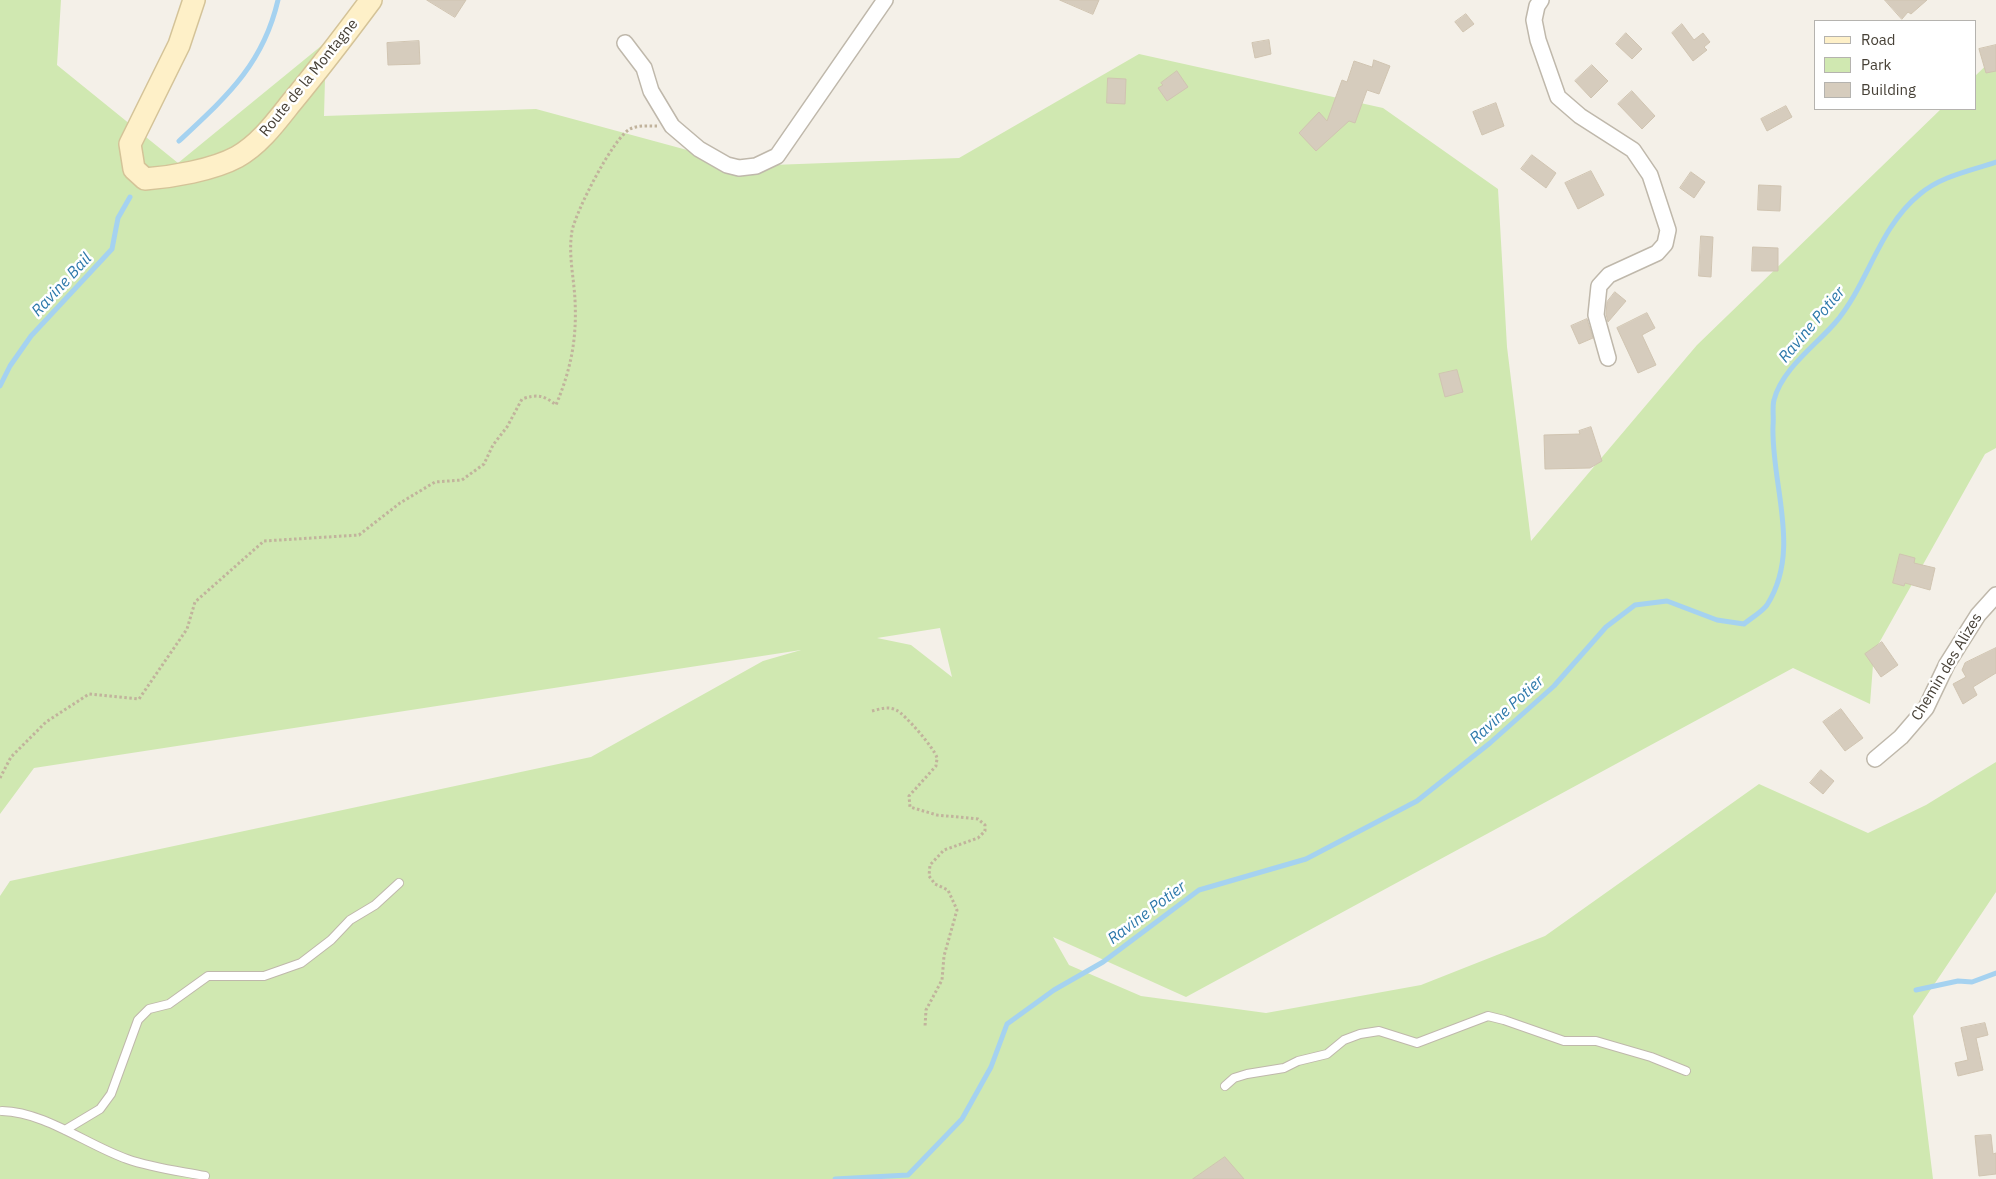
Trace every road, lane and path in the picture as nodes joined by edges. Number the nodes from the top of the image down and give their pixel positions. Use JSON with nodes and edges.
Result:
{"nodes":[{"id":1,"x":194,"y":0,"type":"edge"},
{"id":2,"x":371,"y":0,"type":"edge"},
{"id":3,"x":885,"y":0,"type":"edge"},
{"id":4,"x":1541,"y":0,"type":"edge"},
{"id":5,"x":625,"y":43,"type":"dead end"},
{"id":6,"x":672,"y":126,"type":"junction"},
{"id":7,"x":1608,"y":358,"type":"dead end"},
{"id":8,"x":1996,"y":595,"type":"edge"},
{"id":9,"x":872,"y":711,"type":"dead end"},
{"id":10,"x":1875,"y":759,"type":"dead end"},
{"id":11,"x":0,"y":778,"type":"edge"},
{"id":12,"x":399,"y":883,"type":"dead end"},
{"id":13,"x":925,"y":1027,"type":"dead end"},
{"id":14,"x":1686,"y":1071,"type":"dead end"},
{"id":15,"x":1225,"y":1086,"type":"dead end"},
{"id":16,"x":2,"y":1111,"type":"dead end"},
{"id":17,"x":65,"y":1130,"type":"junction"},
{"id":18,"x":206,"y":1176,"type":"dead end"}],
"edges":[{"from":1,"to":2,"type":"main road","name":"Route de la Montagne"},
{"from":3,"to":6,"type":"street"},
{"from":4,"to":7,"type":"street"},
{"from":5,"to":6,"type":"street"},
{"from":6,"to":11,"type":"path"},
{"from":8,"to":10,"type":"street","name":"Chemin des Alizes"},
{"from":9,"to":13,"type":"path"},
{"from":12,"to":17,"type":"lane"},
{"from":14,"to":15,"type":"lane"},
{"from":16,"to":17,"type":"lane"},
{"from":17,"to":18,"type":"lane"}]}
